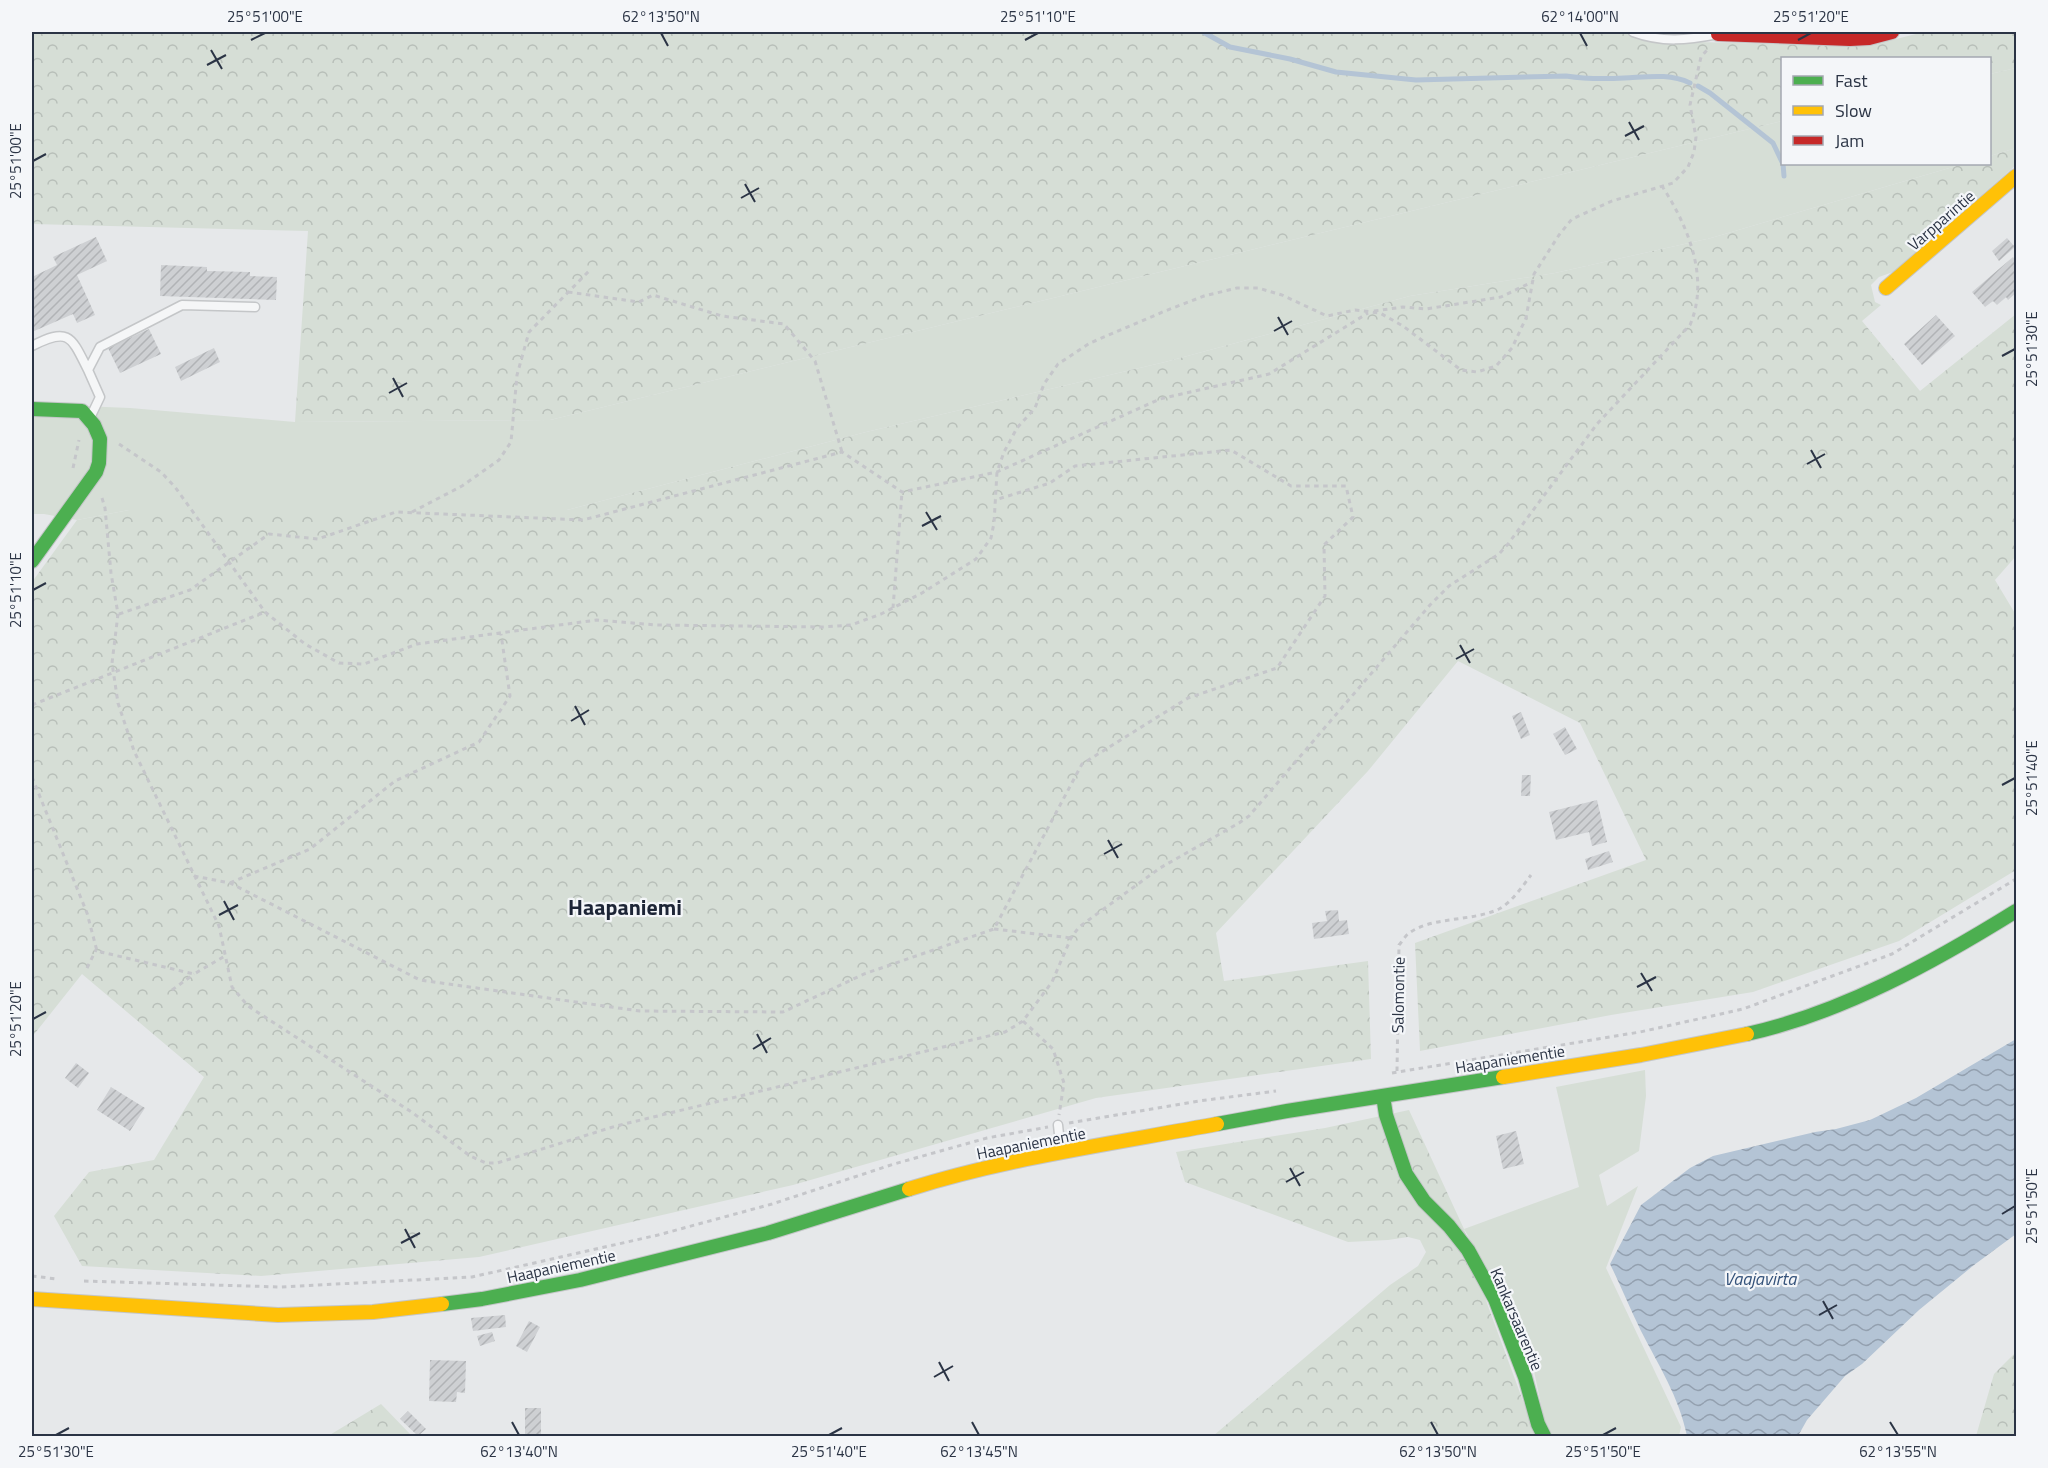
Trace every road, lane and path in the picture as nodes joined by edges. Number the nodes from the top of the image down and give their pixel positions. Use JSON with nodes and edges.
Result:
{"nodes":[{"id":1,"x":1633,"y":32,"type":"edge"},
{"id":2,"x":1892,"y":32,"type":"edge"},
{"id":3,"x":1719,"y":34,"type":"junction"},
{"id":4,"x":2016,"y":176,"type":"edge"},
{"id":5,"x":1662,"y":186,"type":"junction"},
{"id":6,"x":589,"y":271,"type":"dead end"},
{"id":7,"x":1532,"y":282,"type":"junction"},
{"id":8,"x":1887,"y":288,"type":"dead end"},
{"id":9,"x":568,"y":292,"type":"junction"},
{"id":10,"x":255,"y":307,"type":"dead end"},
{"id":11,"x":1370,"y":312,"type":"junction"},
{"id":12,"x":32,"y":346,"type":"edge"},
{"id":13,"x":88,"y":370,"type":"junction"},
{"id":14,"x":32,"y":409,"type":"edge"},
{"id":15,"x":93,"y":423,"type":"junction"},
{"id":16,"x":102,"y":443,"type":"junction"},
{"id":17,"x":842,"y":452,"type":"junction"},
{"id":18,"x":997,"y":472,"type":"junction"},
{"id":19,"x":90,"y":481,"type":"junction"},
{"id":20,"x":902,"y":492,"type":"junction"},
{"id":21,"x":996,"y":500,"type":"junction"},
{"id":22,"x":410,"y":513,"type":"junction"},
{"id":23,"x":32,"y":561,"type":"edge"},
{"id":24,"x":229,"y":563,"type":"junction"},
{"id":25,"x":893,"y":608,"type":"junction"},
{"id":26,"x":265,"y":612,"type":"junction"},
{"id":27,"x":118,"y":614,"type":"junction"},
{"id":28,"x":501,"y":633,"type":"junction"},
{"id":29,"x":113,"y":674,"type":"junction"},
{"id":30,"x":32,"y":705,"type":"edge"},
{"id":31,"x":32,"y":777,"type":"edge"},
{"id":32,"x":1531,"y":875,"type":"dead end"},
{"id":33,"x":194,"y":876,"type":"junction"},
{"id":34,"x":231,"y":883,"type":"junction"},
{"id":35,"x":2016,"y":911,"type":"edge"},
{"id":36,"x":994,"y":929,"type":"junction"},
{"id":37,"x":1071,"y":938,"type":"junction"},
{"id":38,"x":96,"y":949,"type":"junction"},
{"id":39,"x":226,"y":956,"type":"junction"},
{"id":40,"x":87,"y":968,"type":"dead end"},
{"id":41,"x":195,"y":974,"type":"junction"},
{"id":42,"x":172,"y":990,"type":"dead end"},
{"id":43,"x":1023,"y":1021,"type":"junction"},
{"id":44,"x":1400,"y":1094,"type":"junction"},
{"id":45,"x":1383,"y":1096,"type":"junction"},
{"id":46,"x":1058,"y":1125,"type":"joint"},
{"id":47,"x":1061,"y":1153,"type":"junction"},
{"id":48,"x":32,"y":1299,"type":"edge"},
{"id":49,"x":1544,"y":1437,"type":"edge"}],
"edges":[{"from":1,"to":3,"type":"lane"},
{"from":2,"to":3,"type":"street"},
{"from":3,"to":5,"type":"path"},
{"from":4,"to":8,"type":"street","name":"Varpparintie"},
{"from":5,"to":7,"type":"path"},
{"from":5,"to":37,"type":"path"},
{"from":6,"to":9,"type":"path"},
{"from":7,"to":11,"type":"path"},
{"from":7,"to":11,"type":"path"},
{"from":9,"to":17,"type":"path"},
{"from":9,"to":22,"type":"path"},
{"from":10,"to":13,"type":"lane"},
{"from":11,"to":18,"type":"path"},
{"from":11,"to":18,"type":"path"},
{"from":12,"to":13,"type":"lane"},
{"from":13,"to":15,"type":"lane"},
{"from":14,"to":15,"type":"street"},
{"from":15,"to":16,"type":"street"},
{"from":16,"to":19,"type":"street"},
{"from":16,"to":24,"type":"path"},
{"from":17,"to":20,"type":"path"},
{"from":17,"to":22,"type":"path"},
{"from":18,"to":20,"type":"path"},
{"from":18,"to":21,"type":"path"},
{"from":19,"to":23,"type":"street"},
{"from":19,"to":27,"type":"path"},
{"from":20,"to":25,"type":"path"},
{"from":21,"to":25,"type":"path"},
{"from":21,"to":36,"type":"path"},
{"from":22,"to":24,"type":"path"},
{"from":24,"to":26,"type":"path"},
{"from":24,"to":27,"type":"path"},
{"from":25,"to":28,"type":"path"},
{"from":26,"to":28,"type":"path"},
{"from":26,"to":29,"type":"path"},
{"from":27,"to":29,"type":"path"},
{"from":28,"to":34,"type":"path"},
{"from":29,"to":30,"type":"path"},
{"from":29,"to":33,"type":"path"},
{"from":31,"to":38,"type":"path"},
{"from":32,"to":44,"type":"path","name":"Salomontie"},
{"from":33,"to":34,"type":"path"},
{"from":33,"to":39,"type":"path"},
{"from":34,"to":36,"type":"path"},
{"from":35,"to":44,"type":"street","name":"Haapaniementie"},
{"from":36,"to":37,"type":"path"},
{"from":37,"to":43,"type":"path"},
{"from":38,"to":40,"type":"path"},
{"from":38,"to":41,"type":"path"},
{"from":39,"to":41,"type":"path"},
{"from":39,"to":43,"type":"path"},
{"from":41,"to":42,"type":"path"},
{"from":43,"to":46,"type":"path"},
{"from":44,"to":45,"type":"street","name":"Haapaniementie"},
{"from":45,"to":47,"type":"street","name":"Haapaniementie"},
{"from":45,"to":49,"type":"street","name":"Kankarsaarentie"},
{"from":46,"to":47,"type":"lane"},
{"from":47,"to":48,"type":"street","name":"Haapaniementie"}]}
